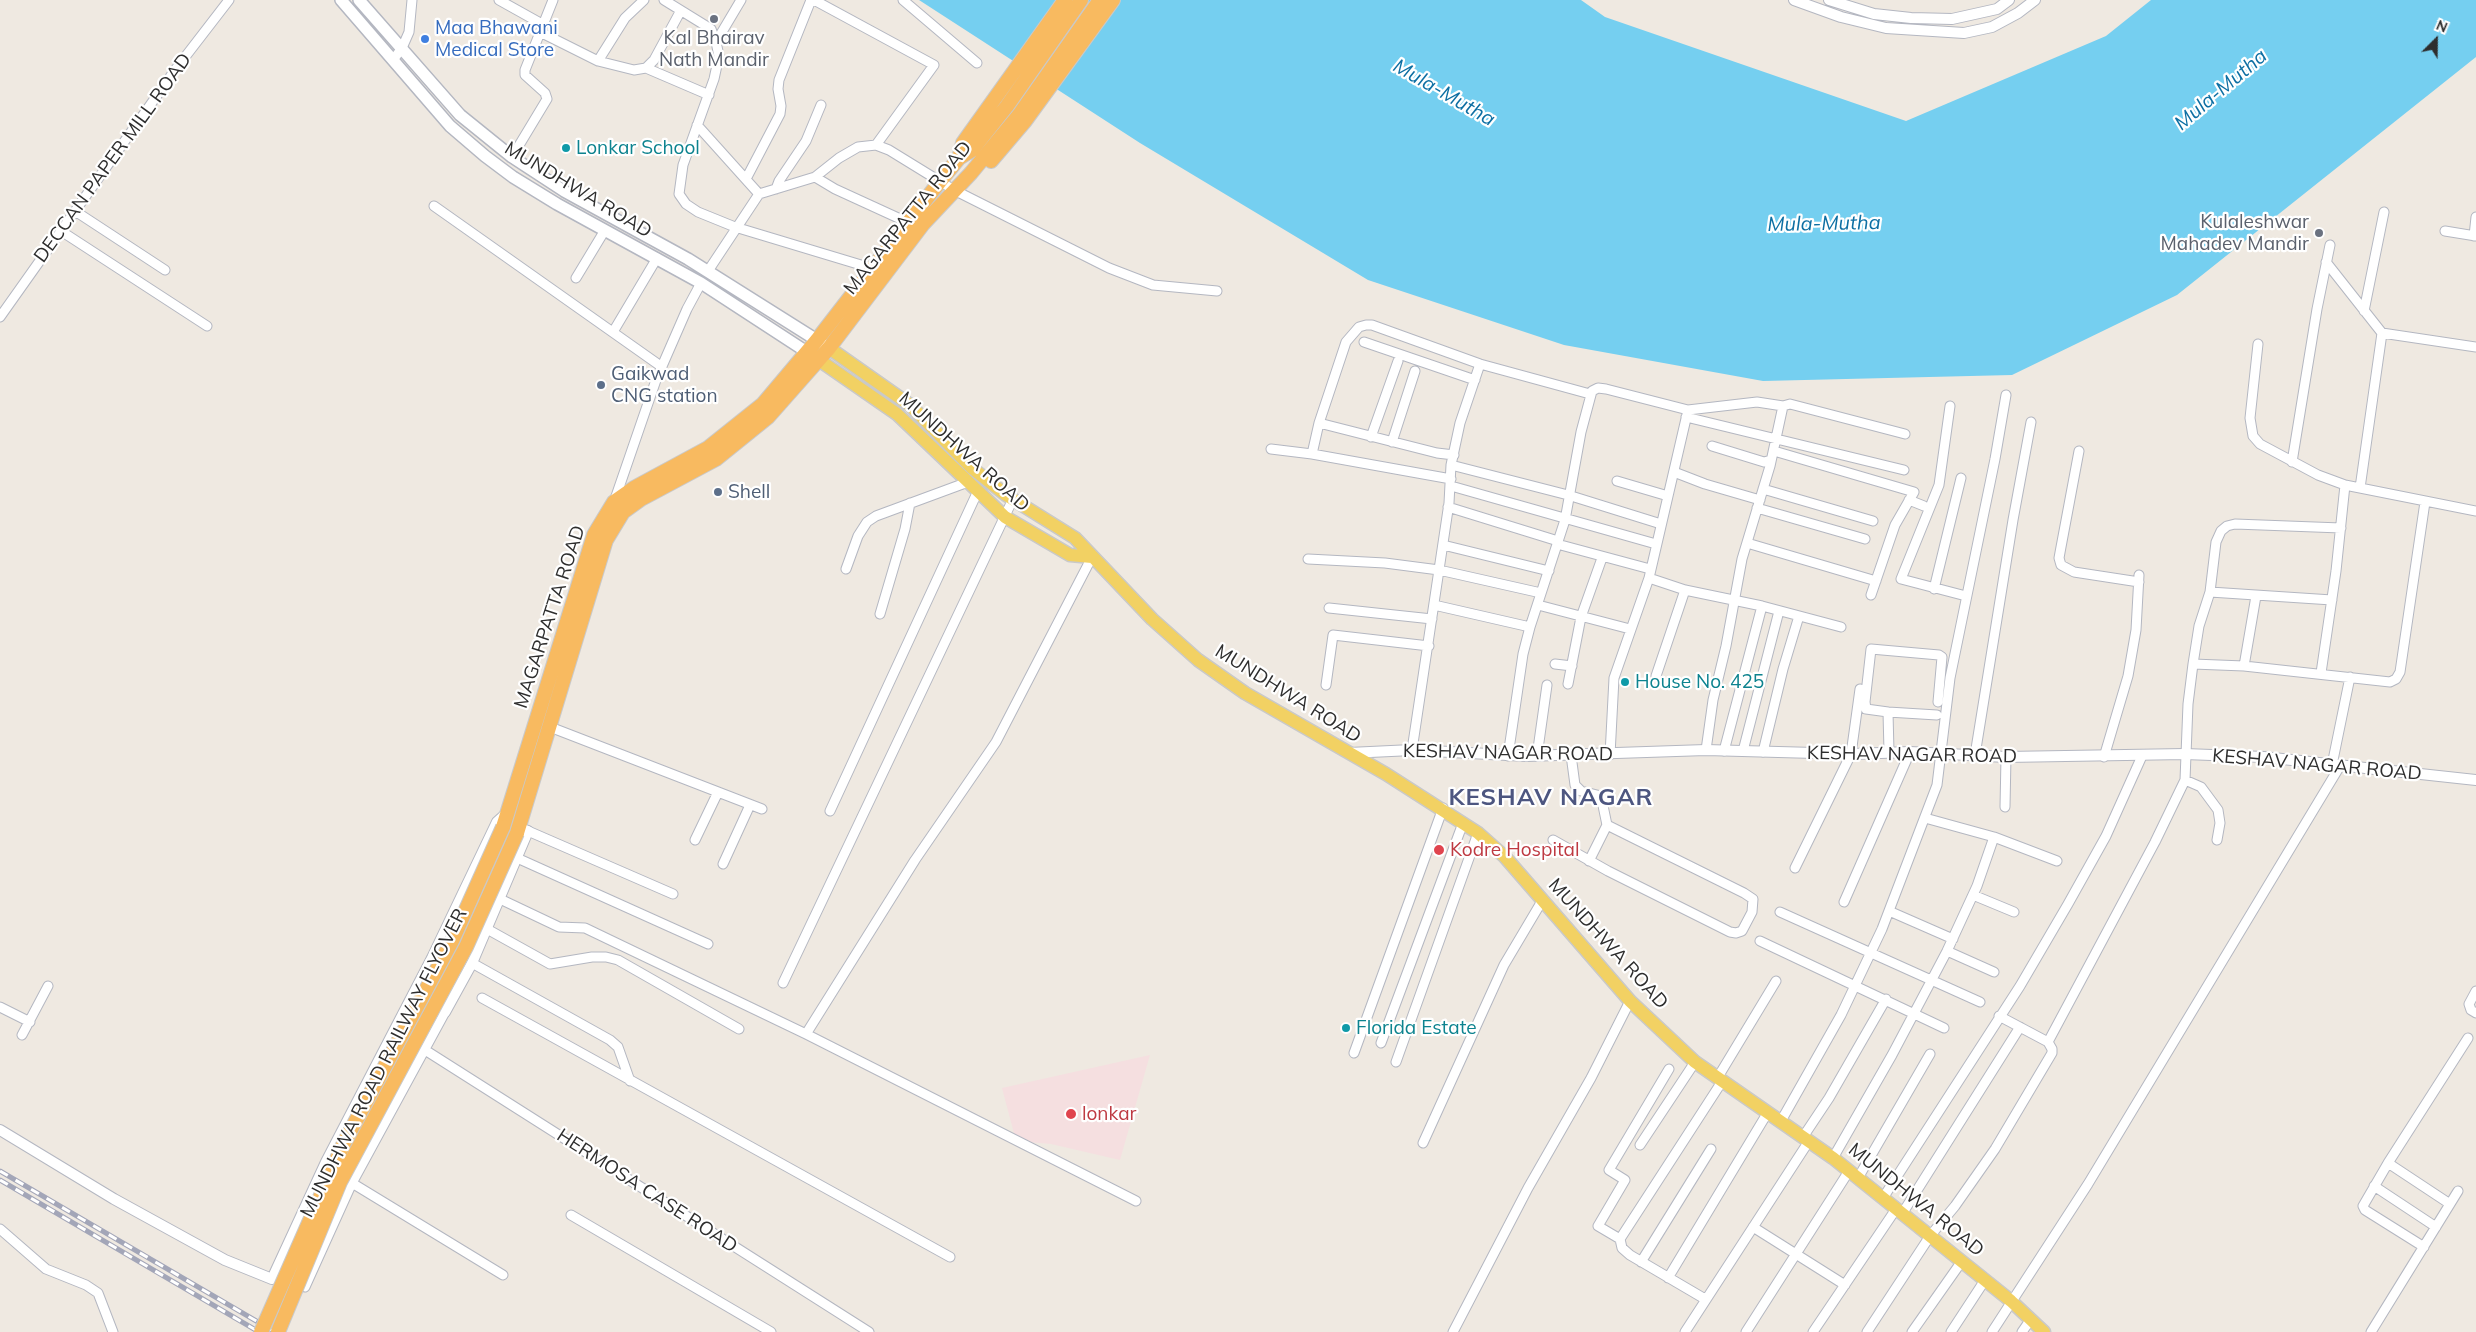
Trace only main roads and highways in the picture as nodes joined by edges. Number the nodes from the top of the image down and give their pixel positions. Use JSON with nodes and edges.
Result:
{"nodes":[{"id":1,"x":341,"y":0,"type":"edge"},
{"id":2,"x":359,"y":0,"type":"edge"},
{"id":3,"x":1065,"y":0,"type":"edge"},
{"id":4,"x":1081,"y":0,"type":"edge"},
{"id":5,"x":1100,"y":0,"type":"edge"},
{"id":6,"x":1113,"y":0,"type":"edge"},
{"id":7,"x":1003,"y":100,"type":"junction"},
{"id":8,"x":1022,"y":118,"type":"junction"},
{"id":9,"x":817,"y":340,"type":"junction"},
{"id":10,"x":829,"y":348,"type":"junction"},
{"id":11,"x":813,"y":356,"type":"junction"},
{"id":12,"x":1092,"y":557,"type":"junction"},
{"id":13,"x":509,"y":811,"type":"joint"},
{"id":14,"x":525,"y":811,"type":"joint"},
{"id":15,"x":261,"y":1332,"type":"edge"},
{"id":16,"x":278,"y":1332,"type":"edge"},
{"id":17,"x":2044,"y":1332,"type":"edge"}],
"edges":[{"from":1,"to":11,"type":"main road","name":"MUNDHWA ROAD"},
{"from":2,"to":9,"type":"main road","name":"MUNDHWA ROAD"},
{"from":3,"to":7,"type":"highway"},
{"from":4,"to":7,"type":"highway"},
{"from":5,"to":8,"type":"highway"},
{"from":6,"to":8,"type":"highway"},
{"from":7,"to":9,"type":"highway","name":"MAGARPATTA ROAD"},
{"from":8,"to":10,"type":"highway","name":"MAGARPATTA ROAD"},
{"from":9,"to":10,"type":"main road","name":"MUNDHWA ROAD"},
{"from":9,"to":11,"type":"highway"},
{"from":10,"to":11,"type":"highway"},
{"from":10,"to":12,"type":"main road","name":"MUNDHWA ROAD"},
{"from":11,"to":12,"type":"main road","name":"MUNDHWA ROAD"},
{"from":11,"to":13,"type":"highway","name":"MAGARPATTA ROAD"},
{"from":11,"to":14,"type":"highway","name":"MAGARPATTA ROAD"},
{"from":12,"to":17,"type":"main road","name":"MUNDHWA ROAD"},
{"from":13,"to":15,"type":"highway","name":"MUNDHWA ROAD RAILWAY FLYOVER","bridge":true},
{"from":14,"to":16,"type":"highway","name":"MUNDHWA ROAD RAILWAY FLYOVER","bridge":true}]}
